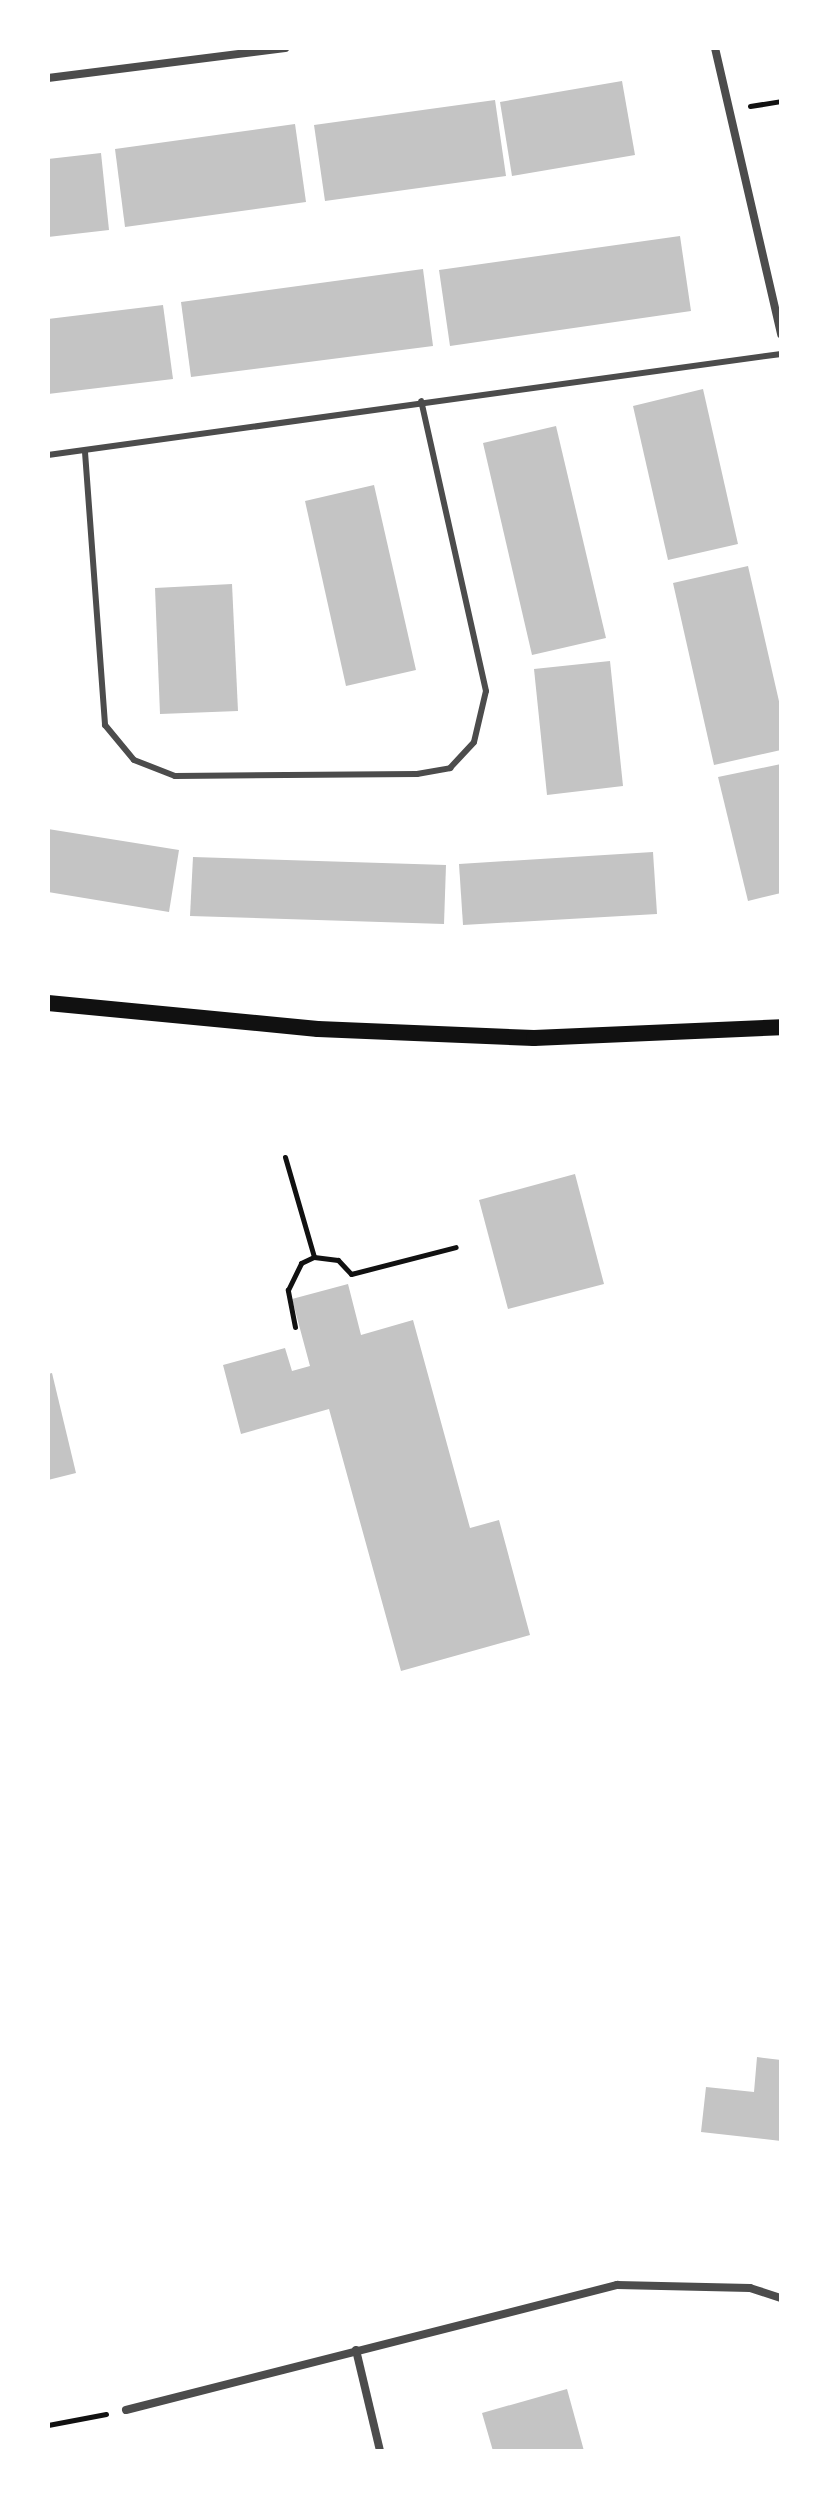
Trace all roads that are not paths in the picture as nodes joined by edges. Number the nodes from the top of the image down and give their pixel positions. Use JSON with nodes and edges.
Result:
{"nodes":[{"id":1,"x":285,"y":48,"type":"edge"},
{"id":2,"x":715,"y":48,"type":"edge"},
{"id":3,"x":48,"y":78,"type":"edge"},
{"id":4,"x":781,"y":335,"type":"edge"},
{"id":5,"x":781,"y":354,"type":"edge"},
{"id":6,"x":421,"y":401,"type":"junction"},
{"id":7,"x":85,"y":452,"type":"junction"},
{"id":8,"x":48,"y":455,"type":"edge"},
{"id":9,"x":48,"y":1003,"type":"edge"},
{"id":10,"x":781,"y":1027,"type":"edge"},
{"id":11,"x":781,"y":2298,"type":"edge"},
{"id":12,"x":356,"y":2350,"type":"junction"},
{"id":13,"x":126,"y":2410,"type":"road end"},
{"id":14,"x":380,"y":2451,"type":"edge"}],
"edges":[{"from":1,"to":3,"type":"street"},
{"from":2,"to":4,"type":"street"},
{"from":5,"to":6,"type":"lane"},
{"from":6,"to":7,"type":"lane"},
{"from":6,"to":7,"type":"lane"},
{"from":7,"to":8,"type":"lane"},
{"from":9,"to":10,"type":"main road"},
{"from":11,"to":12,"type":"street"},
{"from":12,"to":13,"type":"street"},
{"from":12,"to":14,"type":"street"}]}
